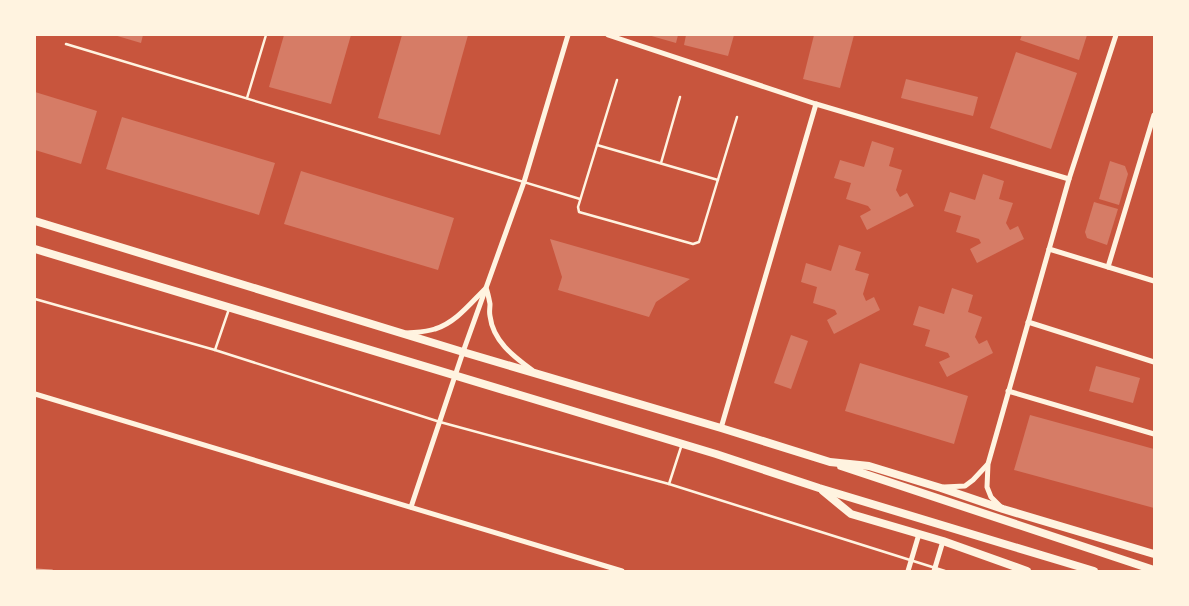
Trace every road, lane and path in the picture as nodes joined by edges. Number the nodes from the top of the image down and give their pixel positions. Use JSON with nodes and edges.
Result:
{"nodes":[{"id":1,"x":266,"y":35,"type":"edge"},
{"id":2,"x":568,"y":35,"type":"edge"},
{"id":3,"x":608,"y":35,"type":"edge"},
{"id":4,"x":1116,"y":35,"type":"edge"},
{"id":5,"x":66,"y":44,"type":"dead end"},
{"id":6,"x":617,"y":80,"type":"dead end"},
{"id":7,"x":680,"y":97,"type":"dead end"},
{"id":8,"x":247,"y":99,"type":"junction"},
{"id":9,"x":816,"y":104,"type":"junction"},
{"id":10,"x":1154,"y":115,"type":"edge"},
{"id":11,"x":737,"y":118,"type":"dead end"},
{"id":12,"x":597,"y":145,"type":"junction"},
{"id":13,"x":661,"y":163,"type":"junction"},
{"id":14,"x":1069,"y":179,"type":"junction"},
{"id":15,"x":718,"y":180,"type":"junction"},
{"id":16,"x":524,"y":182,"type":"junction"},
{"id":17,"x":580,"y":199,"type":"junction"},
{"id":18,"x":35,"y":222,"type":"edge"},
{"id":19,"x":35,"y":249,"type":"edge"},
{"id":20,"x":1049,"y":250,"type":"junction"},
{"id":21,"x":1108,"y":267,"type":"junction"},
{"id":22,"x":1154,"y":281,"type":"edge"},
{"id":23,"x":486,"y":288,"type":"junction"},
{"id":24,"x":35,"y":299,"type":"edge"},
{"id":25,"x":229,"y":307,"type":"junction"},
{"id":26,"x":1028,"y":322,"type":"junction"},
{"id":27,"x":402,"y":334,"type":"junction"},
{"id":28,"x":215,"y":350,"type":"junction"},
{"id":29,"x":463,"y":352,"type":"junction"},
{"id":30,"x":1154,"y":362,"type":"edge"},
{"id":31,"x":538,"y":374,"type":"junction"},
{"id":32,"x":456,"y":376,"type":"junction"},
{"id":33,"x":1008,"y":391,"type":"junction"},
{"id":34,"x":35,"y":394,"type":"edge"},
{"id":35,"x":440,"y":422,"type":"junction"},
{"id":36,"x":721,"y":428,"type":"junction"},
{"id":37,"x":1154,"y":434,"type":"edge"},
{"id":38,"x":682,"y":444,"type":"junction"},
{"id":39,"x":830,"y":462,"type":"junction"},
{"id":40,"x":988,"y":464,"type":"junction"},
{"id":41,"x":669,"y":484,"type":"junction"},
{"id":42,"x":819,"y":488,"type":"junction"},
{"id":43,"x":941,"y":488,"type":"junction"},
{"id":44,"x":411,"y":507,"type":"junction"},
{"id":45,"x":1003,"y":509,"type":"junction"},
{"id":46,"x":919,"y":534,"type":"junction"},
{"id":47,"x":943,"y":541,"type":"junction"},
{"id":48,"x":1154,"y":554,"type":"edge"},
{"id":49,"x":911,"y":561,"type":"junction"},
{"id":50,"x":934,"y":569,"type":"edge"},
{"id":51,"x":1154,"y":570,"type":"edge"},
{"id":52,"x":622,"y":571,"type":"edge"},
{"id":53,"x":908,"y":571,"type":"edge"},
{"id":54,"x":945,"y":571,"type":"edge"},
{"id":55,"x":1027,"y":571,"type":"edge"},
{"id":56,"x":1094,"y":571,"type":"edge"}],
"edges":[{"from":1,"to":8,"type":"lane"},
{"from":2,"to":16,"type":"street"},
{"from":3,"to":9,"type":"street"},
{"from":4,"to":14,"type":"street"},
{"from":5,"to":8,"type":"lane"},
{"from":6,"to":12,"type":"lane"},
{"from":7,"to":13,"type":"lane"},
{"from":8,"to":16,"type":"lane"},
{"from":9,"to":14,"type":"street"},
{"from":9,"to":36,"type":"street"},
{"from":10,"to":21,"type":"street"},
{"from":11,"to":15,"type":"lane"},
{"from":12,"to":13,"type":"lane"},
{"from":12,"to":17,"type":"lane"},
{"from":13,"to":15,"type":"lane"},
{"from":14,"to":20,"type":"street"},
{"from":15,"to":17,"type":"lane"},
{"from":16,"to":17,"type":"lane"},
{"from":16,"to":23,"type":"street"},
{"from":18,"to":27,"type":"main road"},
{"from":19,"to":25,"type":"main road"},
{"from":20,"to":21,"type":"street"},
{"from":20,"to":26,"type":"street"},
{"from":21,"to":22,"type":"street"},
{"from":23,"to":27,"type":"street"},
{"from":23,"to":29,"type":"street"},
{"from":23,"to":31,"type":"street"},
{"from":24,"to":28,"type":"lane"},
{"from":25,"to":28,"type":"lane"},
{"from":25,"to":32,"type":"main road"},
{"from":26,"to":30,"type":"street"},
{"from":26,"to":33,"type":"street"},
{"from":27,"to":29,"type":"main road"},
{"from":28,"to":35,"type":"lane"},
{"from":29,"to":31,"type":"main road"},
{"from":29,"to":32,"type":"street"},
{"from":31,"to":36,"type":"main road"},
{"from":32,"to":35,"type":"street"},
{"from":32,"to":38,"type":"main road"},
{"from":33,"to":37,"type":"street"},
{"from":33,"to":40,"type":"street"},
{"from":34,"to":44,"type":"street"},
{"from":35,"to":41,"type":"lane"},
{"from":35,"to":44,"type":"street"},
{"from":36,"to":39,"type":"main road"},
{"from":38,"to":41,"type":"lane"},
{"from":38,"to":42,"type":"main road"},
{"from":39,"to":43,"type":"main road"},
{"from":39,"to":51,"type":"main road"},
{"from":40,"to":43,"type":"street"},
{"from":40,"to":45,"type":"street"},
{"from":41,"to":49,"type":"lane"},
{"from":42,"to":46,"type":"main road"},
{"from":42,"to":56,"type":"main road"},
{"from":43,"to":45,"type":"main road"},
{"from":44,"to":52,"type":"street"},
{"from":45,"to":48,"type":"main road"},
{"from":46,"to":47,"type":"main road"},
{"from":46,"to":49,"type":"street"},
{"from":47,"to":50,"type":"street"},
{"from":47,"to":55,"type":"main road"},
{"from":49,"to":50,"type":"lane"},
{"from":49,"to":53,"type":"street"},
{"from":50,"to":54,"type":"lane"}]}
